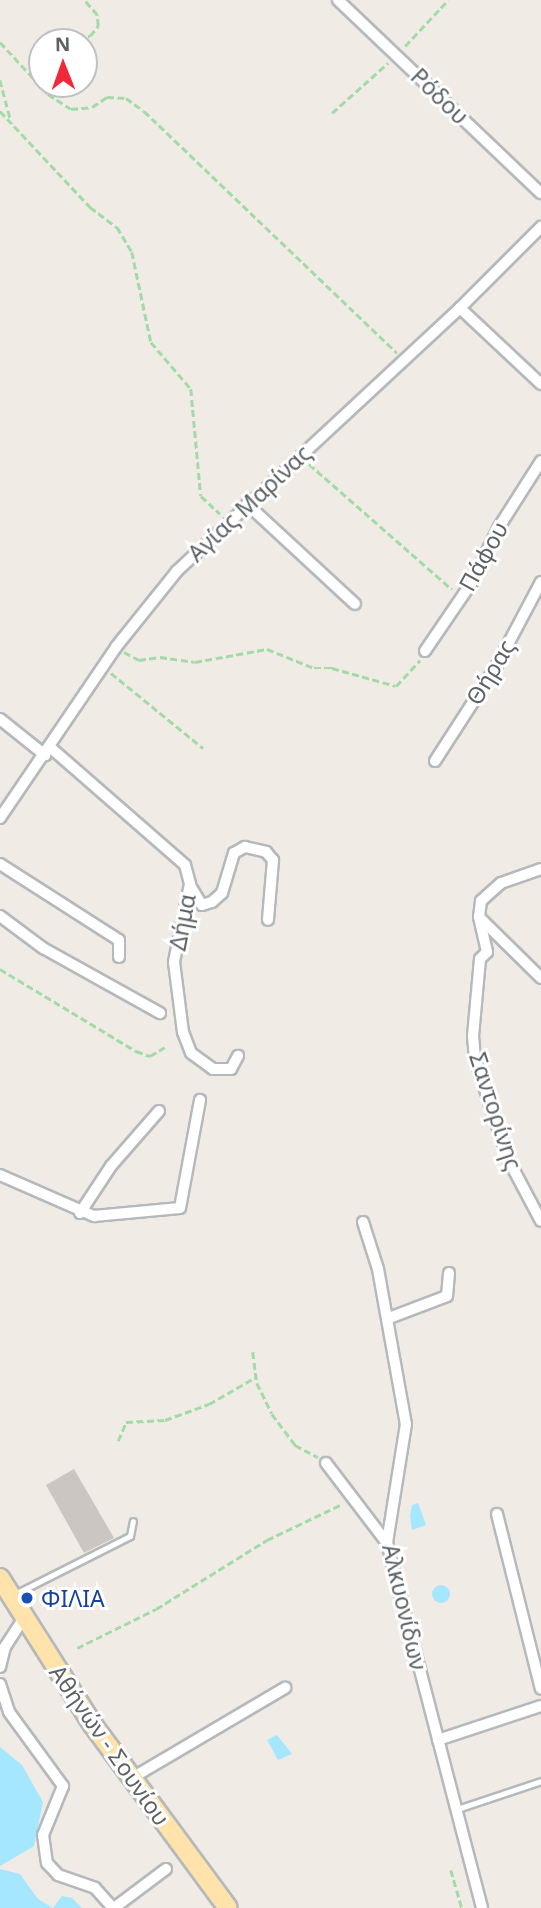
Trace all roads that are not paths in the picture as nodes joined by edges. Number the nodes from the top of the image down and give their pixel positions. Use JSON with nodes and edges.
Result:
{"nodes":[{"id":1,"x":338,"y":0,"type":"edge"},
{"id":2,"x":541,"y":194,"type":"edge"},
{"id":3,"x":541,"y":227,"type":"edge"},
{"id":4,"x":460,"y":308,"type":"junction"},
{"id":5,"x":541,"y":384,"type":"edge"},
{"id":6,"x":541,"y":461,"type":"edge"},
{"id":7,"x":247,"y":504,"type":"junction"},
{"id":8,"x":541,"y":582,"type":"edge"},
{"id":9,"x":355,"y":604,"type":"dead end"},
{"id":10,"x":425,"y":651,"type":"road end"},
{"id":11,"x":0,"y":719,"type":"edge"},
{"id":12,"x":48,"y":752,"type":"junction"},
{"id":13,"x":435,"y":761,"type":"dead end"},
{"id":14,"x":0,"y":818,"type":"edge"},
{"id":15,"x":0,"y":864,"type":"edge"},
{"id":16,"x":541,"y":869,"type":"edge"},
{"id":17,"x":190,"y":884,"type":"junction"},
{"id":18,"x":0,"y":916,"type":"edge"},
{"id":19,"x":479,"y":917,"type":"junction"},
{"id":20,"x":268,"y":920,"type":"dead end"},
{"id":21,"x":119,"y":957,"type":"dead end"},
{"id":22,"x":541,"y":978,"type":"edge"},
{"id":23,"x":160,"y":1013,"type":"dead end"},
{"id":24,"x":238,"y":1056,"type":"dead end"},
{"id":25,"x":200,"y":1100,"type":"dead end"},
{"id":26,"x":159,"y":1111,"type":"dead end"},
{"id":27,"x":0,"y":1175,"type":"edge"},
{"id":28,"x":80,"y":1213,"type":"junction"},
{"id":29,"x":541,"y":1221,"type":"edge"},
{"id":30,"x":363,"y":1222,"type":"dead end"},
{"id":31,"x":449,"y":1273,"type":"dead end"},
{"id":32,"x":388,"y":1318,"type":"junction"},
{"id":33,"x":326,"y":1463,"type":"road end"},
{"id":34,"x":497,"y":1514,"type":"dead end"},
{"id":35,"x":133,"y":1521,"type":"dead end"},
{"id":36,"x":387,"y":1543,"type":"junction"},
{"id":37,"x":0,"y":1578,"type":"edge"},
{"id":38,"x":10,"y":1596,"type":"junction"},
{"id":39,"x":24,"y":1618,"type":"junction"},
{"id":40,"x":0,"y":1667,"type":"edge"},
{"id":41,"x":0,"y":1684,"type":"edge"},
{"id":42,"x":285,"y":1688,"type":"dead end"},
{"id":43,"x":541,"y":1689,"type":"edge"},
{"id":44,"x":541,"y":1706,"type":"edge"},
{"id":45,"x":439,"y":1740,"type":"junction"},
{"id":46,"x":132,"y":1778,"type":"junction"},
{"id":47,"x":541,"y":1781,"type":"edge"},
{"id":48,"x":457,"y":1809,"type":"junction"},
{"id":49,"x":166,"y":1869,"type":"dead end"},
{"id":50,"x":113,"y":1908,"type":"edge"},
{"id":51,"x":228,"y":1908,"type":"edge"},
{"id":52,"x":482,"y":1908,"type":"edge"}],
"edges":[{"from":1,"to":2,"type":"street","name":"Ρόδου"},
{"from":3,"to":4,"type":"street","name":"Αγίας Μαρίνας"},
{"from":4,"to":5,"type":"street"},
{"from":4,"to":7,"type":"street","name":"Αγίας Μαρίνας"},
{"from":6,"to":10,"type":"street","name":"Πάφου"},
{"from":7,"to":9,"type":"street"},
{"from":7,"to":12,"type":"street","name":"Αγίας Μαρίνας"},
{"from":8,"to":13,"type":"street","name":"Θήρας"},
{"from":11,"to":12,"type":"street","name":"Δήμα"},
{"from":12,"to":14,"type":"street","name":"Αγίας Μαρίνας"},
{"from":12,"to":17,"type":"street","name":"Δήμα"},
{"from":15,"to":21,"type":"street"},
{"from":16,"to":19,"type":"street"},
{"from":17,"to":20,"type":"street"},
{"from":17,"to":24,"type":"street","name":"Δήμα"},
{"from":18,"to":23,"type":"street"},
{"from":19,"to":22,"type":"street"},
{"from":19,"to":29,"type":"street","name":"Σαντορίνης"},
{"from":25,"to":28,"type":"street"},
{"from":26,"to":28,"type":"street"},
{"from":27,"to":28,"type":"street"},
{"from":30,"to":32,"type":"street","name":"Αλκυονίδων"},
{"from":31,"to":32,"type":"street"},
{"from":32,"to":36,"type":"street","name":"Αλκυονίδων"},
{"from":33,"to":36,"type":"street"},
{"from":34,"to":43,"type":"street"},
{"from":35,"to":38,"type":"lane"},
{"from":36,"to":45,"type":"street","name":"Αλκυονίδων"},
{"from":37,"to":38,"type":"main road","name":"Αθήνών - Σουνίου"},
{"from":38,"to":39,"type":"main road","name":"Αθήνών - Σουνίου"},
{"from":39,"to":40,"type":"street"},
{"from":39,"to":46,"type":"main road","name":"Αθήνών - Σουνίου"},
{"from":41,"to":50,"type":"street"},
{"from":42,"to":46,"type":"street"},
{"from":44,"to":45,"type":"street"},
{"from":45,"to":48,"type":"street","name":"Αλκυονίδων"},
{"from":46,"to":51,"type":"main road","name":"Αθήνών - Σουνίου"},
{"from":47,"to":48,"type":"lane"},
{"from":48,"to":52,"type":"street","name":"Αλκυονίδων"},
{"from":49,"to":50,"type":"street"}]}
